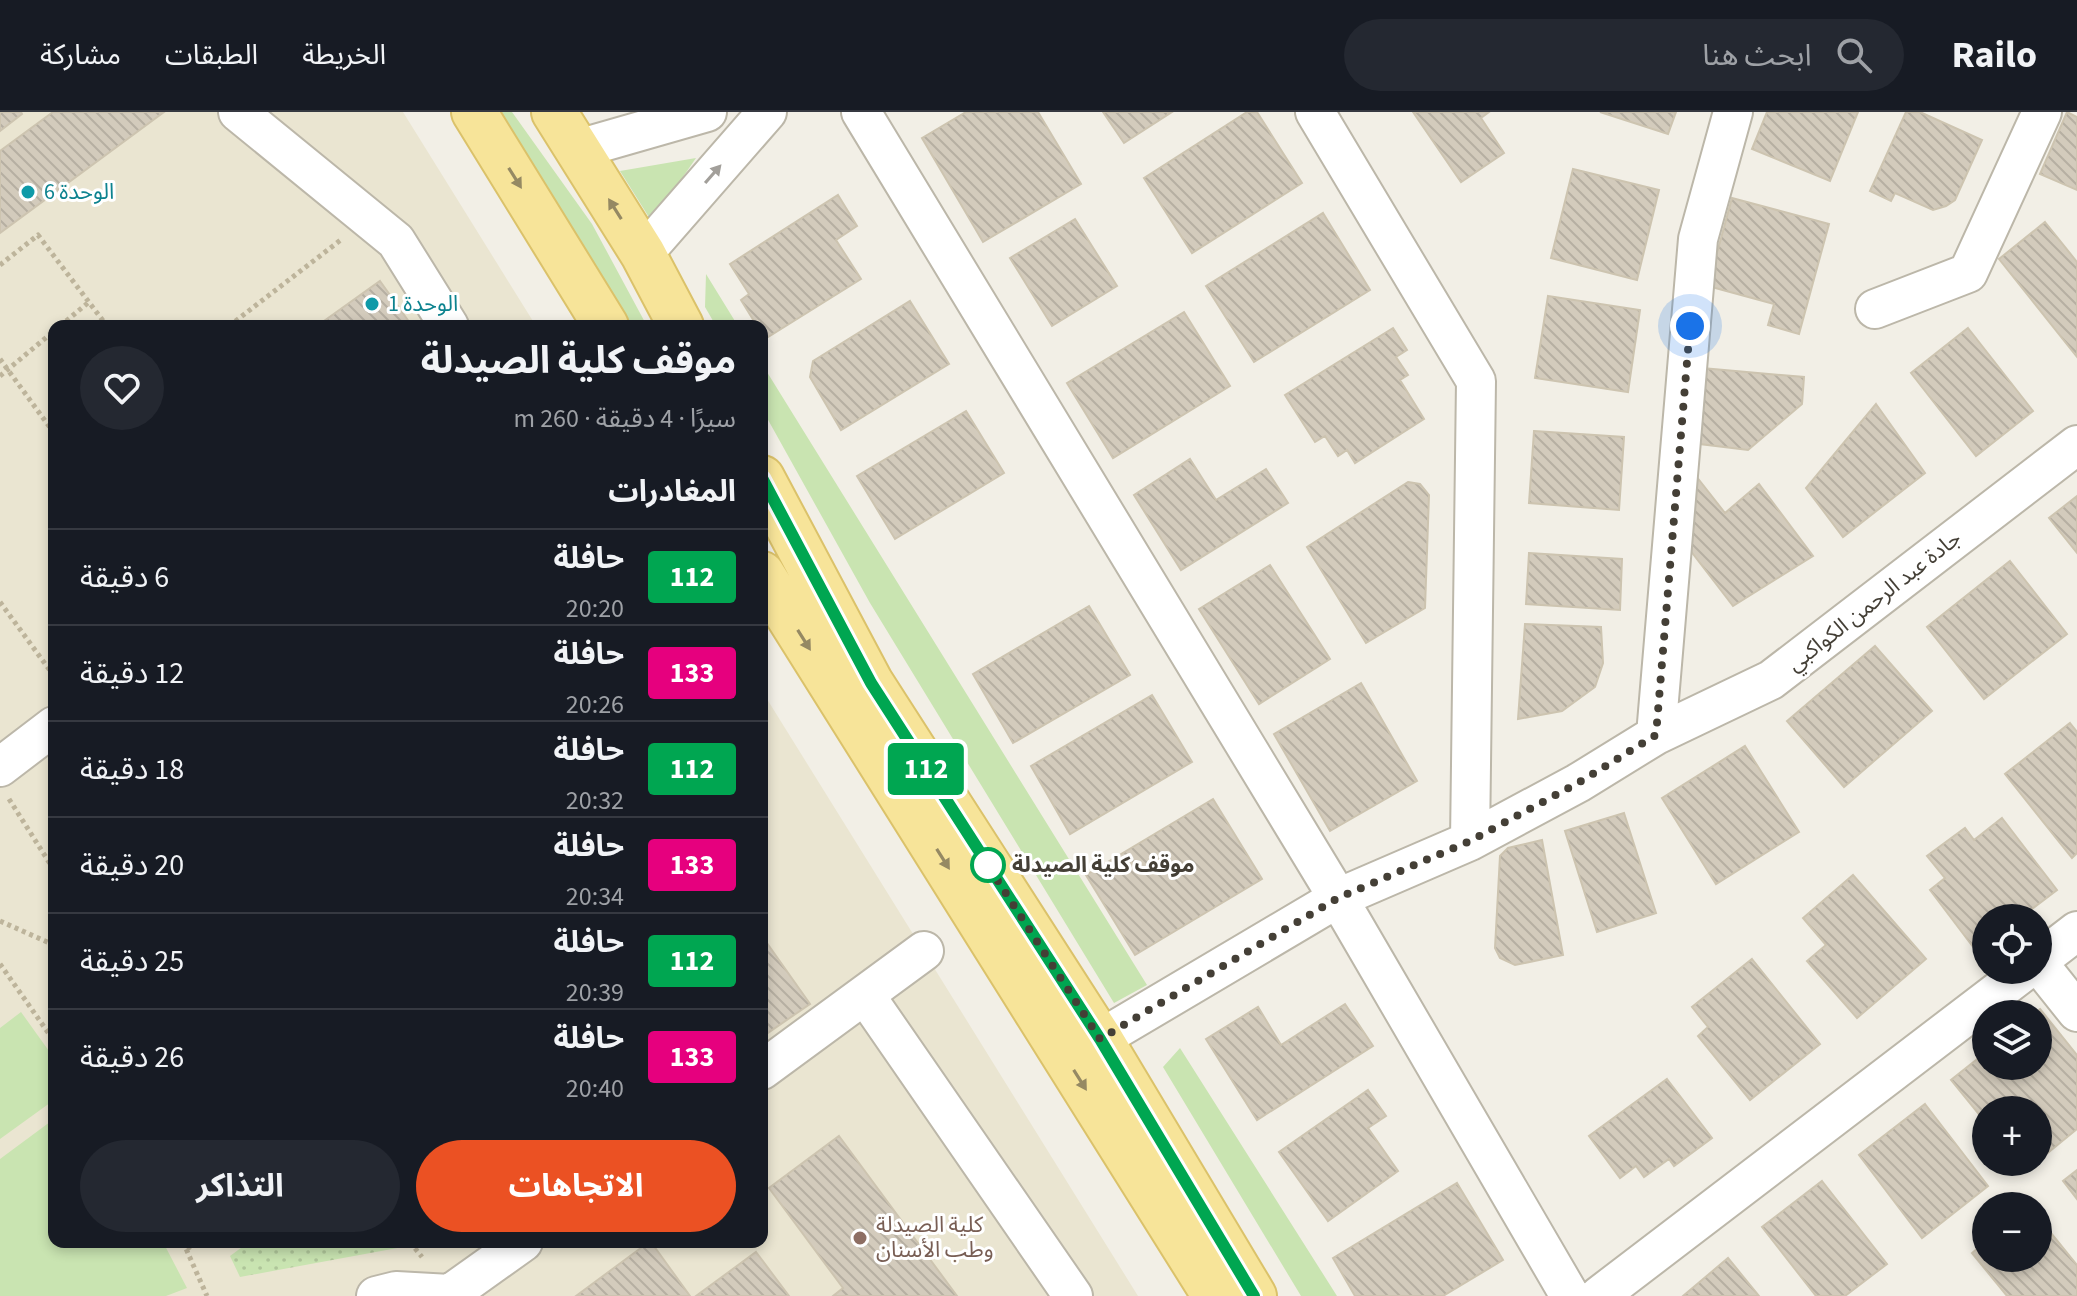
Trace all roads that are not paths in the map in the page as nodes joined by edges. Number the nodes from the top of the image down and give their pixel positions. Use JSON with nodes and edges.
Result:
{"nodes":[{"id":1,"x":238,"y":112,"type":"edge"},
{"id":2,"x":474,"y":112,"type":"edge"},
{"id":3,"x":554,"y":112,"type":"edge"},
{"id":4,"x":707,"y":112,"type":"edge"},
{"id":5,"x":767,"y":112,"type":"edge"},
{"id":6,"x":861,"y":112,"type":"edge"},
{"id":7,"x":1315,"y":112,"type":"edge"},
{"id":8,"x":1733,"y":112,"type":"edge"},
{"id":9,"x":2042,"y":112,"type":"edge"},
{"id":10,"x":578,"y":149,"type":"junction"},
{"id":11,"x":643,"y":254,"type":"junction"},
{"id":12,"x":1875,"y":309,"type":"dead end"},
{"id":13,"x":445,"y":320,"type":"edge"},
{"id":14,"x":602,"y":320,"type":"edge"},
{"id":15,"x":678,"y":320,"type":"edge"},
{"id":16,"x":2077,"y":445,"type":"edge"},
{"id":17,"x":768,"y":489,"type":"edge"},
{"id":18,"x":768,"y":584,"type":"edge"},
{"id":19,"x":48,"y":733,"type":"edge"},
{"id":20,"x":1656,"y":735,"type":"junction"},
{"id":21,"x":4,"y":782,"type":"edge"},
{"id":22,"x":1470,"y":841,"type":"junction"},
{"id":23,"x":1338,"y":898,"type":"junction"},
{"id":24,"x":2077,"y":931,"type":"edge"},
{"id":25,"x":924,"y":951,"type":"dead end"},
{"id":26,"x":2052,"y":951,"type":"edge"},
{"id":27,"x":2052,"y":980,"type":"edge"},
{"id":28,"x":2008,"y":984,"type":"edge"},
{"id":29,"x":865,"y":995,"type":"junction"},
{"id":30,"x":2077,"y":1012,"type":"edge"},
{"id":31,"x":1100,"y":1039,"type":"junction"},
{"id":32,"x":768,"y":1066,"type":"edge"},
{"id":33,"x":515,"y":1248,"type":"edge"},
{"id":34,"x":449,"y":1295,"type":"edge"},
{"id":35,"x":376,"y":1296,"type":"edge"},
{"id":36,"x":1073,"y":1296,"type":"edge"},
{"id":37,"x":1215,"y":1296,"type":"edge"},
{"id":38,"x":1254,"y":1296,"type":"edge"},
{"id":39,"x":1570,"y":1296,"type":"edge"},
{"id":40,"x":1599,"y":1296,"type":"edge"}],
"edges":[{"from":1,"to":13,"type":"street"},
{"from":2,"to":14,"type":"main road","one_way":true},
{"from":3,"to":10,"type":"main road"},
{"from":4,"to":10,"type":"street"},
{"from":11,"to":5,"type":"street","one_way":true},
{"from":6,"to":23,"type":"street"},
{"from":7,"to":22,"type":"street"},
{"from":8,"to":20,"type":"street"},
{"from":9,"to":12,"type":"street"},
{"from":11,"to":10,"type":"main road","one_way":true},
{"from":11,"to":15,"type":"main road"},
{"from":16,"to":20,"type":"street","name":"جادة عبد الرحمن الكواكبي"},
{"from":17,"to":31,"type":"main road"},
{"from":18,"to":37,"type":"main road","one_way":true},
{"from":19,"to":21,"type":"street"},
{"from":20,"to":22,"type":"street","name":"جادة عبد الرحمن الكواكبي"},
{"from":22,"to":23,"type":"street","name":"جادة عبد الرحمن الكواكبي"},
{"from":23,"to":31,"type":"street","name":"جادة عبد الرحمن الكواكبي"},
{"from":23,"to":39,"type":"street"},
{"from":24,"to":26,"type":"street"},
{"from":25,"to":29,"type":"street"},
{"from":27,"to":30,"type":"street"},
{"from":28,"to":40,"type":"street"},
{"from":29,"to":32,"type":"street"},
{"from":29,"to":36,"type":"street"},
{"from":31,"to":38,"type":"main road"},
{"from":33,"to":34,"type":"street"},
{"from":34,"to":35,"type":"street"}]}
